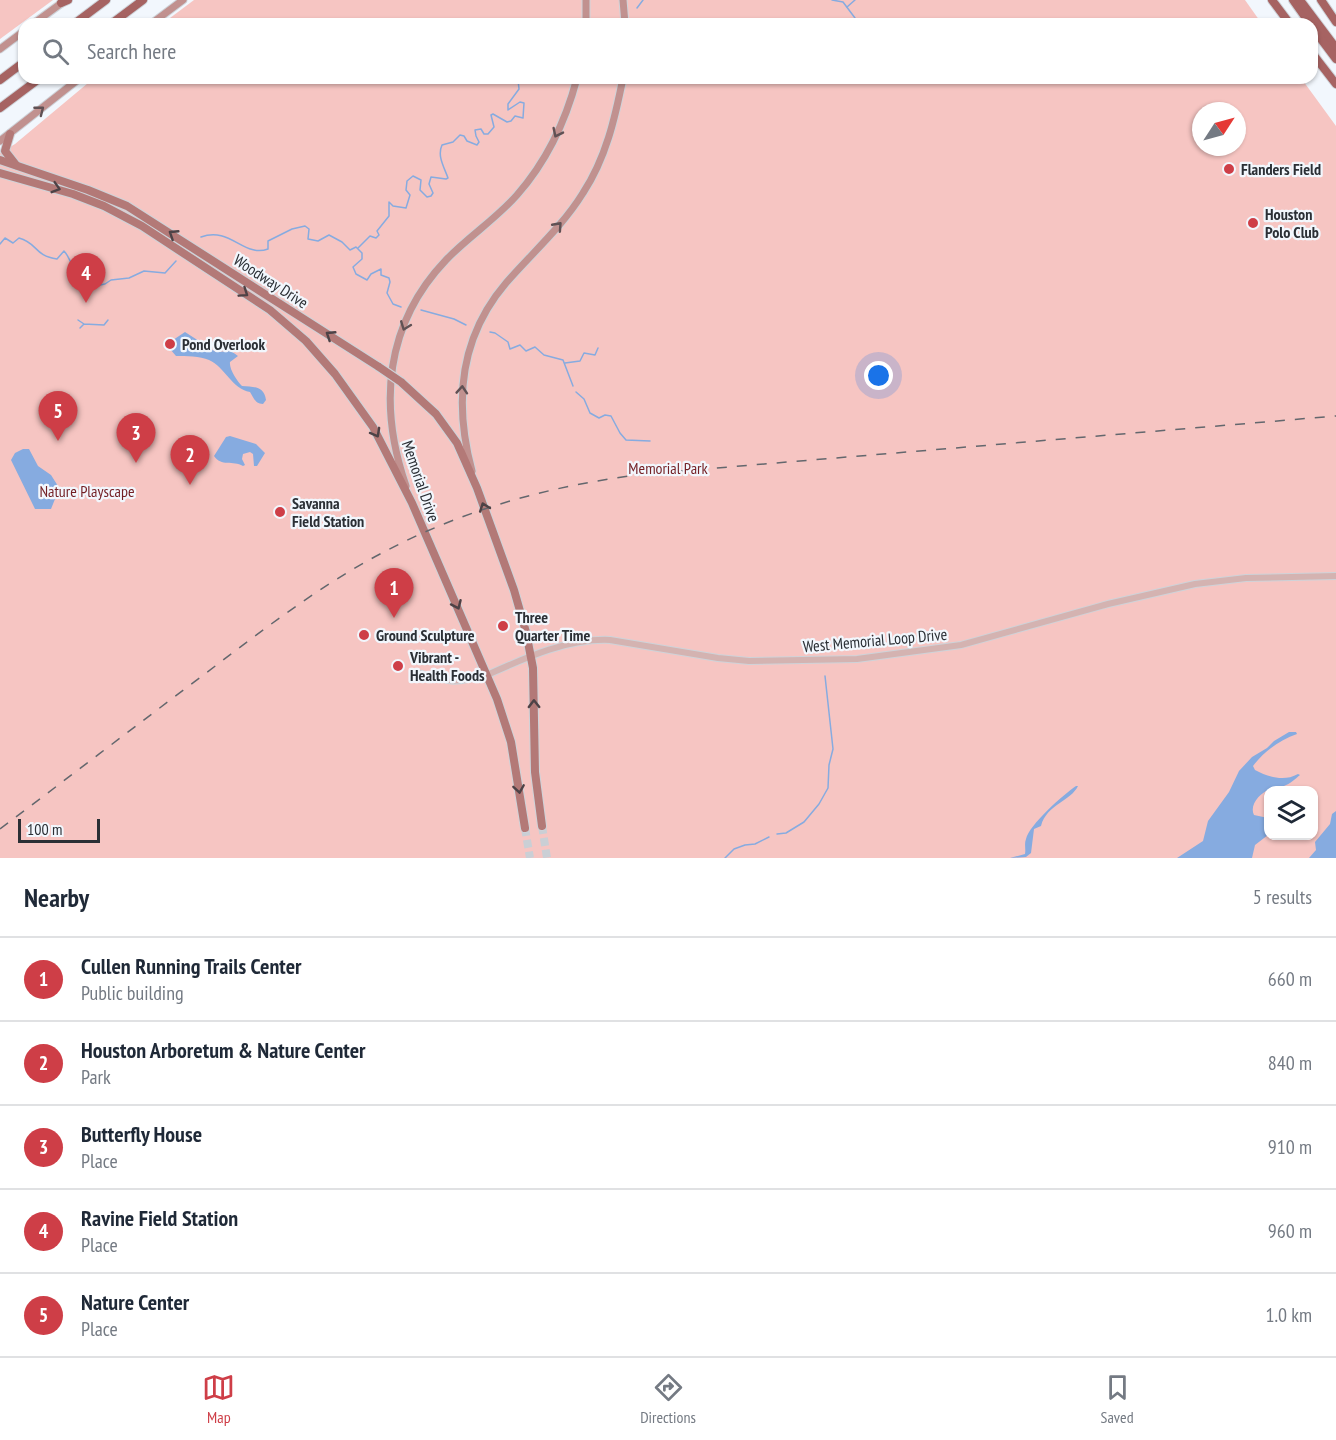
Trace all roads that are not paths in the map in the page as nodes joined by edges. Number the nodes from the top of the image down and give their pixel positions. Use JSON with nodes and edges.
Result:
{"nodes":[{"id":1,"x":106,"y":0,"type":"edge"},
{"id":2,"x":143,"y":0,"type":"edge"},
{"id":3,"x":183,"y":0,"type":"edge"},
{"id":4,"x":586,"y":0,"type":"edge"},
{"id":5,"x":622,"y":0,"type":"edge"},
{"id":6,"x":1272,"y":0,"type":"edge"},
{"id":7,"x":1293,"y":0,"type":"edge"},
{"id":8,"x":1300,"y":0,"type":"edge"},
{"id":9,"x":1320,"y":0,"type":"edge"},
{"id":10,"x":65,"y":1,"type":"edge"},
{"id":11,"x":41,"y":18,"type":"edge"},
{"id":12,"x":82,"y":18,"type":"edge"},
{"id":13,"x":119,"y":18,"type":"edge"},
{"id":14,"x":159,"y":18,"type":"edge"},
{"id":15,"x":586,"y":18,"type":"edge"},
{"id":16,"x":624,"y":18,"type":"edge"},
{"id":17,"x":1286,"y":18,"type":"edge"},
{"id":18,"x":1306,"y":18,"type":"edge"},
{"id":19,"x":1314,"y":18,"type":"edge"},
{"id":20,"x":1336,"y":22,"type":"edge"},
{"id":21,"x":1318,"y":24,"type":"edge"},
{"id":22,"x":1318,"y":35,"type":"edge"},
{"id":23,"x":18,"y":36,"type":"edge"},
{"id":24,"x":1336,"y":48,"type":"edge"},
{"id":25,"x":0,"y":49,"type":"edge"},
{"id":26,"x":1336,"y":59,"type":"edge"},
{"id":27,"x":1318,"y":61,"type":"edge"},
{"id":28,"x":18,"y":66,"type":"edge"},
{"id":29,"x":0,"y":80,"type":"edge"},
{"id":30,"x":32,"y":84,"type":"edge"},
{"id":31,"x":72,"y":84,"type":"edge"},
{"id":32,"x":575,"y":84,"type":"edge"},
{"id":33,"x":622,"y":84,"type":"edge"},
{"id":34,"x":1336,"y":84,"type":"edge"},
{"id":35,"x":0,"y":108,"type":"edge"},
{"id":36,"x":10,"y":134,"type":"junction"},
{"id":37,"x":0,"y":136,"type":"edge"},
{"id":38,"x":0,"y":141,"type":"edge"},
{"id":39,"x":0,"y":160,"type":"edge"},
{"id":40,"x":17,"y":166,"type":"junction"},
{"id":41,"x":1,"y":173,"type":"edge"},
{"id":42,"x":223,"y":266,"type":"junction"},
{"id":43,"x":218,"y":275,"type":"junction"},
{"id":44,"x":477,"y":488,"type":"junction"},
{"id":45,"x":412,"y":503,"type":"junction"},
{"id":46,"x":1336,"y":576,"type":"edge"},
{"id":47,"x":531,"y":656,"type":"junction"},
{"id":48,"x":420,"y":673,"type":"dead end"},
{"id":49,"x":487,"y":675,"type":"junction"},
{"id":50,"x":542,"y":825,"type":"tunnel mouth"},
{"id":51,"x":525,"y":828,"type":"tunnel mouth"}],
"edges":[{"from":1,"to":12,"type":"highway"},
{"from":2,"to":13,"type":"highway"},
{"from":3,"to":14,"type":"main road"},
{"from":4,"to":15,"type":"main road"},
{"from":5,"to":16,"type":"main road"},
{"from":6,"to":17,"type":"highway"},
{"from":7,"to":18,"type":"highway"},
{"from":8,"to":19,"type":"highway"},
{"from":9,"to":20,"type":"highway"},
{"from":10,"to":11,"type":"main road"},
{"from":21,"to":24,"type":"highway"},
{"from":22,"to":26,"type":"highway"},
{"from":23,"to":25,"type":"main road"},
{"from":27,"to":34,"type":"highway"},
{"from":28,"to":29,"type":"highway"},
{"from":30,"to":35,"type":"highway"},
{"from":36,"to":31,"type":"main road","one_way":true},
{"from":32,"to":45,"type":"main road","name":"Memorial Drive","one_way":true},
{"from":44,"to":33,"type":"main road","one_way":true},
{"from":36,"to":37,"type":"main road"},
{"from":36,"to":38,"type":"main road"},
{"from":36,"to":40,"type":"main road"},
{"from":39,"to":40,"type":"main road","name":"Woodway Drive"},
{"from":42,"to":40,"type":"main road","name":"Woodway Drive","one_way":true},
{"from":41,"to":43,"type":"main road","name":"Woodway Drive","one_way":true},
{"from":42,"to":43,"type":"main road"},
{"from":44,"to":42,"type":"main road","name":"Woodway Drive","one_way":true,"bridge":true},
{"from":43,"to":45,"type":"main road","name":"Woodway Drive","one_way":true},
{"from":47,"to":44,"type":"main road","one_way":true},
{"from":45,"to":49,"type":"main road","name":"Memorial Drive","one_way":true},
{"from":46,"to":47,"type":"street","name":"West Memorial Loop Drive"},
{"from":47,"to":49,"type":"street","name":"West Memorial Loop Drive"},
{"from":50,"to":47,"type":"main road","one_way":true},
{"from":48,"to":49,"type":"street"},
{"from":49,"to":51,"type":"main road","name":"Memorial Drive","one_way":true}]}
